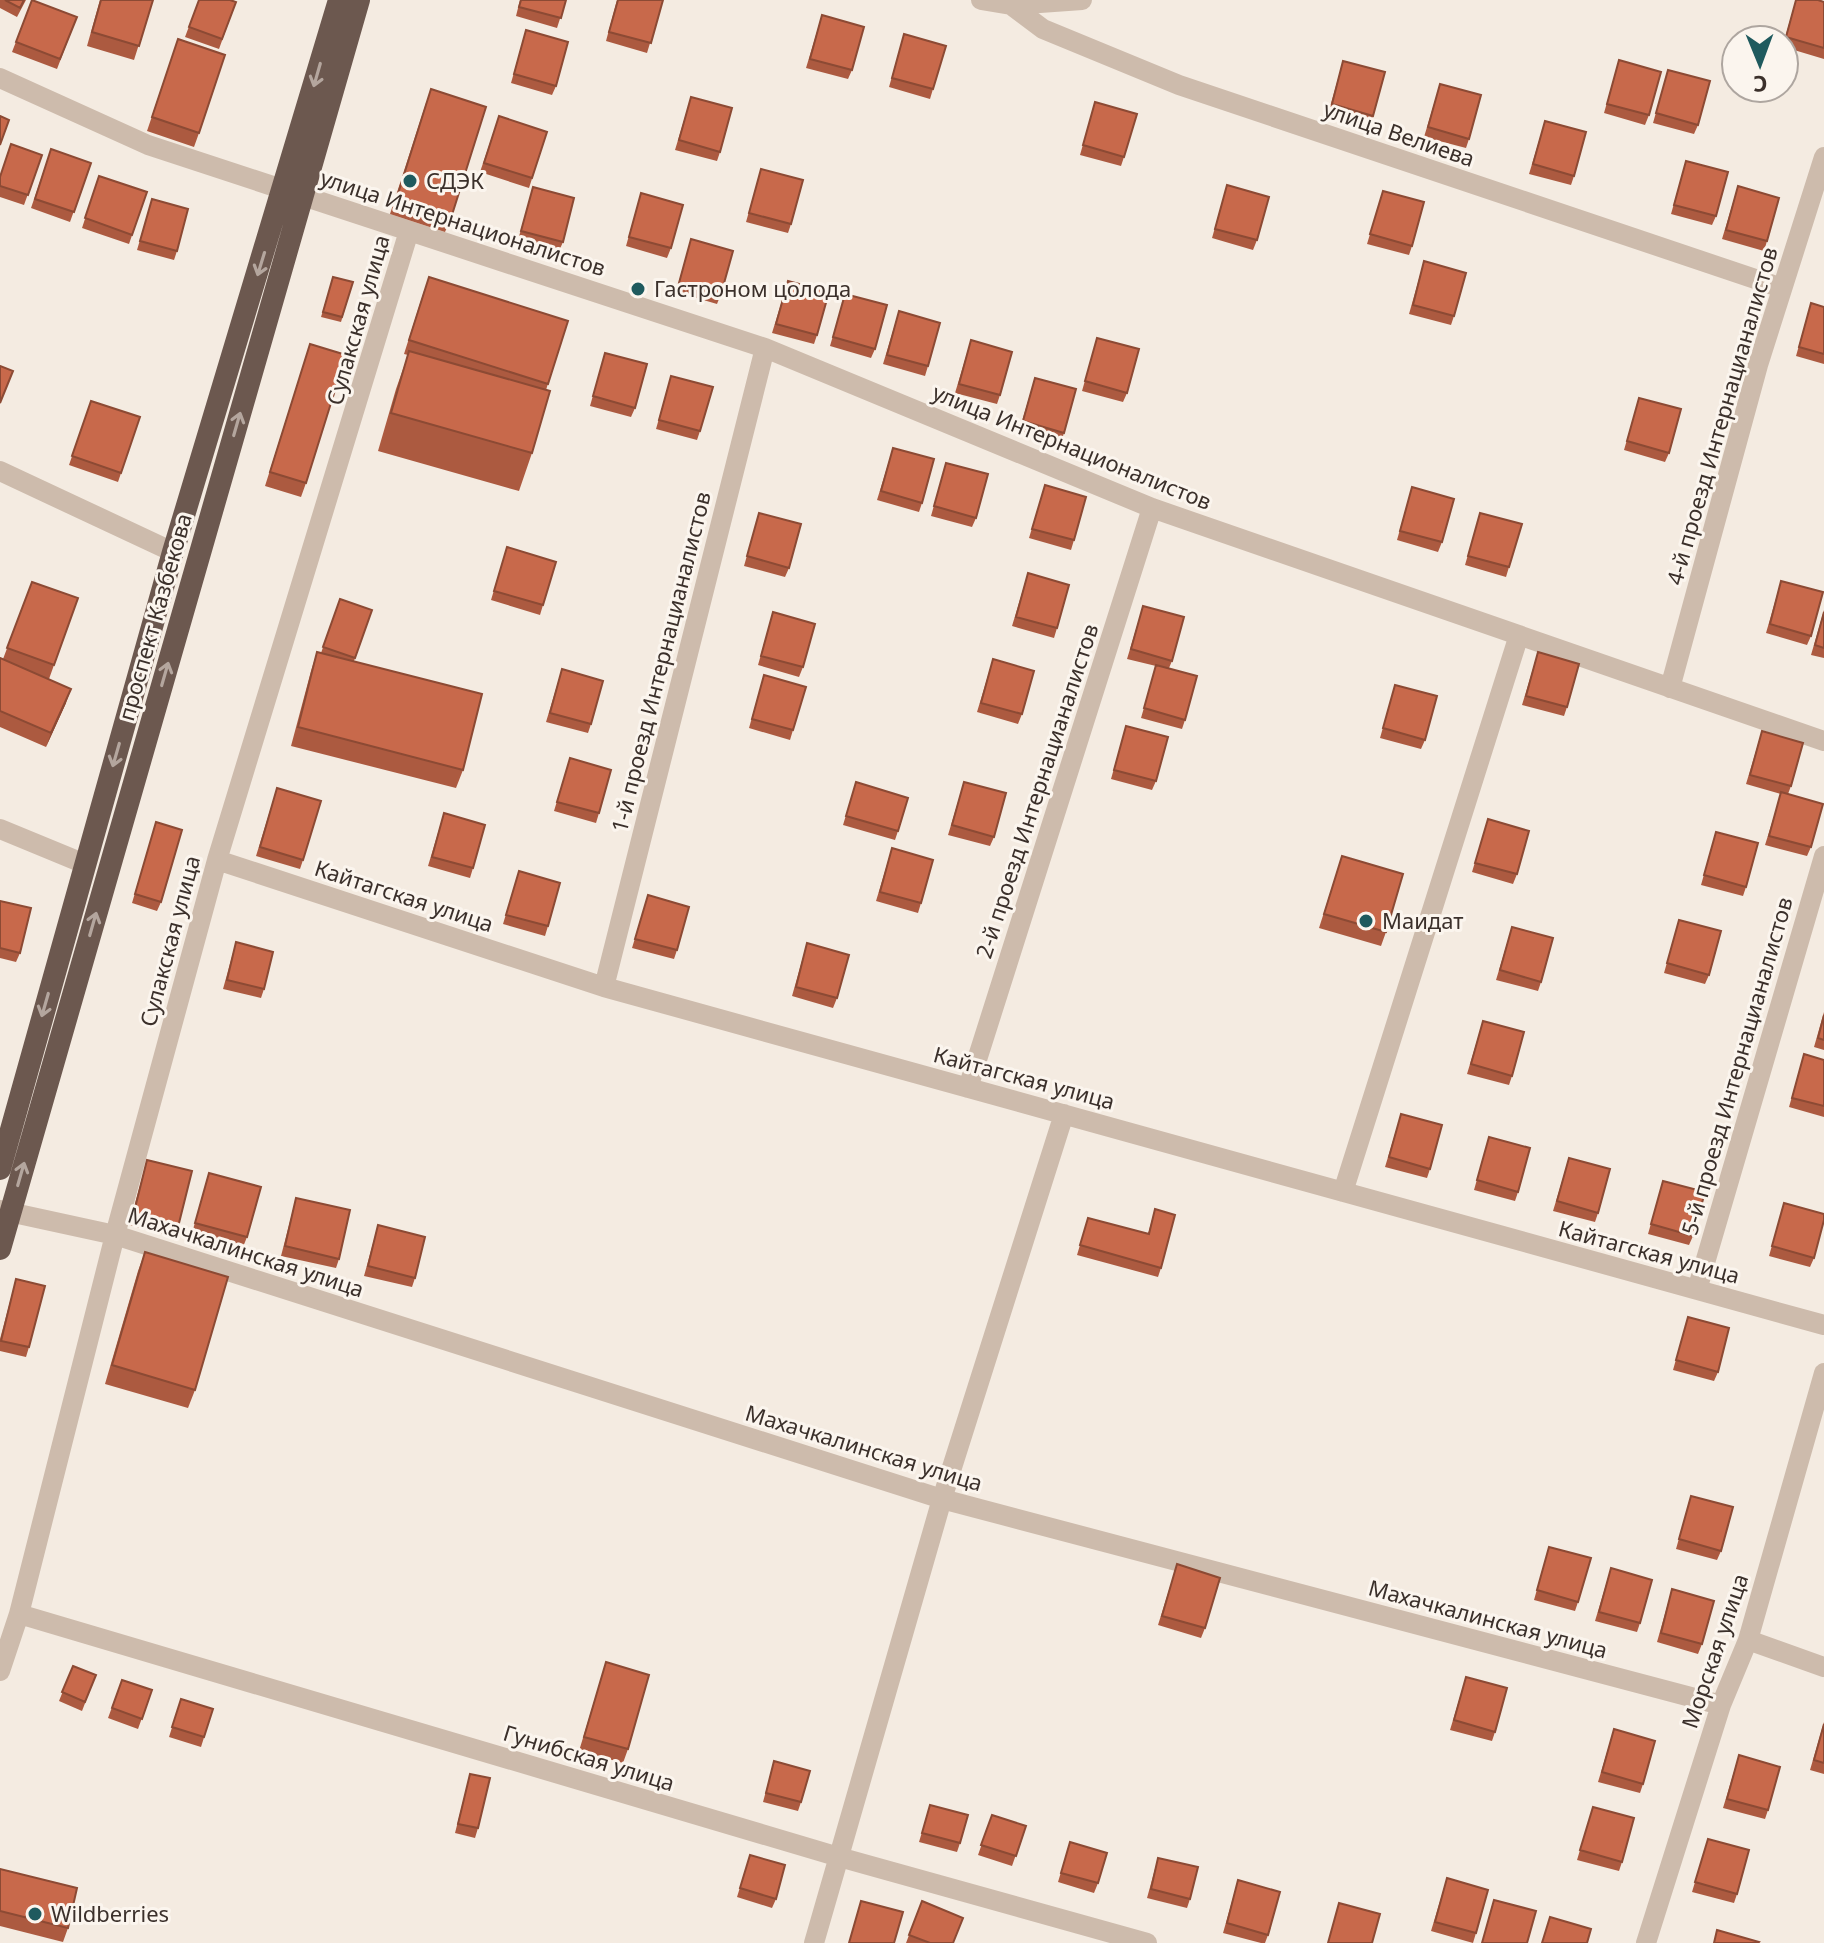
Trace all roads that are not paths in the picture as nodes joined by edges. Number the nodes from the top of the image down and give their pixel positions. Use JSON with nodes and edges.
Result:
{"nodes":[{"id":1,"x":339,"y":0,"type":"edge"},
{"id":2,"x":359,"y":0,"type":"edge"},
{"id":3,"x":981,"y":0,"type":"edge"},
{"id":4,"x":1082,"y":0,"type":"edge"},
{"id":5,"x":1011,"y":5,"type":"junction"},
{"id":6,"x":0,"y":78,"type":"edge"},
{"id":7,"x":1824,"y":157,"type":"edge"},
{"id":8,"x":293,"y":192,"type":"junction"},
{"id":9,"x":409,"y":231,"type":"junction"},
{"id":10,"x":1782,"y":288,"type":"junction"},
{"id":11,"x":765,"y":348,"type":"junction"},
{"id":12,"x":0,"y":471,"type":"edge"},
{"id":13,"x":1152,"y":508,"type":"junction"},
{"id":14,"x":173,"y":552,"type":"junction"},
{"id":15,"x":1519,"y":635,"type":"junction"},
{"id":16,"x":1670,"y":688,"type":"junction"},
{"id":17,"x":1824,"y":741,"type":"edge"},
{"id":18,"x":0,"y":829,"type":"edge"},
{"id":19,"x":1824,"y":856,"type":"edge"},
{"id":20,"x":217,"y":860,"type":"junction"},
{"id":21,"x":85,"y":864,"type":"junction"},
{"id":22,"x":604,"y":987,"type":"junction"},
{"id":23,"x":968,"y":1088,"type":"junction"},
{"id":24,"x":1064,"y":1114,"type":"junction"},
{"id":25,"x":0,"y":1169,"type":"edge"},
{"id":26,"x":1343,"y":1192,"type":"junction"},
{"id":27,"x":5,"y":1211,"type":"edge"},
{"id":28,"x":115,"y":1235,"type":"junction"},
{"id":29,"x":0,"y":1249,"type":"edge"},
{"id":30,"x":1697,"y":1290,"type":"junction"},
{"id":31,"x":1824,"y":1325,"type":"edge"},
{"id":32,"x":1824,"y":1373,"type":"edge"},
{"id":33,"x":942,"y":1499,"type":"junction"},
{"id":34,"x":19,"y":1614,"type":"junction"},
{"id":35,"x":1748,"y":1640,"type":"junction"},
{"id":36,"x":1824,"y":1667,"type":"edge"},
{"id":37,"x":0,"y":1671,"type":"edge"},
{"id":38,"x":1721,"y":1705,"type":"junction"},
{"id":39,"x":839,"y":1857,"type":"junction"},
{"id":40,"x":814,"y":1943,"type":"edge"},
{"id":41,"x":1147,"y":1943,"type":"edge"},
{"id":42,"x":1646,"y":1943,"type":"edge"}],
"edges":[{"from":1,"to":8,"type":"highway","name":"проспект Казбекова","one_way":true},
{"from":2,"to":8,"type":"highway","name":"проспект Казбекова"},
{"from":3,"to":5,"type":"street"},
{"from":4,"to":5,"type":"street"},
{"from":5,"to":10,"type":"street","name":"улица Велиева"},
{"from":6,"to":8,"type":"street","name":"улица Интернационалистов"},
{"from":7,"to":10,"type":"street","name":"4-й проезд Интернацианалистов"},
{"from":8,"to":9,"type":"street","name":"улица Интернационалистов"},
{"from":8,"to":14,"type":"highway","name":"проспект Казбекова","one_way":true},
{"from":27,"to":8,"type":"highway","name":"проспект Казбекова","one_way":true},
{"from":9,"to":11,"type":"street","name":"улица Интернационалистов"},
{"from":9,"to":20,"type":"street","name":"Сулакская улица"},
{"from":10,"to":16,"type":"street","name":"4-й проезд Интернацианалистов"},
{"from":11,"to":13,"type":"street","name":"улица Интернационалистов"},
{"from":11,"to":22,"type":"street","name":"1-й проезд Интернацианалистов"},
{"from":12,"to":14,"type":"street"},
{"from":13,"to":15,"type":"street","name":"улица Интернационалистов"},
{"from":13,"to":23,"type":"street","name":"2-й проезд Интернацианалистов"},
{"from":14,"to":21,"type":"highway","name":"проспект Казбекова","one_way":true},
{"from":15,"to":16,"type":"street","name":"улица Интернационалистов"},
{"from":15,"to":26,"type":"street"},
{"from":16,"to":17,"type":"street","name":"улица Интернационалистов"},
{"from":18,"to":21,"type":"street"},
{"from":19,"to":30,"type":"street","name":"5-й проезд Интернацианалистов"},
{"from":20,"to":22,"type":"street","name":"Кайтагская улица"},
{"from":20,"to":28,"type":"street","name":"Сулакская улица"},
{"from":21,"to":25,"type":"highway","name":"проспект Казбекова","one_way":true},
{"from":22,"to":23,"type":"street","name":"Кайтагская улица"},
{"from":23,"to":24,"type":"street","name":"Кайтагская улица"},
{"from":24,"to":26,"type":"street","name":"Кайтагская улица"},
{"from":24,"to":33,"type":"street"},
{"from":26,"to":30,"type":"street","name":"Кайтагская улица"},
{"from":27,"to":28,"type":"street","name":"Махачкалинская улица"},
{"from":27,"to":29,"type":"highway","name":"проспект Казбекова"},
{"from":28,"to":33,"type":"street","name":"Махачкалинская улица"},
{"from":28,"to":34,"type":"street","name":"Сулакская улица"},
{"from":30,"to":31,"type":"street","name":"Кайтагская улица"},
{"from":32,"to":35,"type":"street","name":"Морская улица"},
{"from":33,"to":38,"type":"street","name":"Махачкалинская улица"},
{"from":33,"to":39,"type":"street"},
{"from":34,"to":37,"type":"street","name":"Сулакская улица"},
{"from":34,"to":39,"type":"street","name":"Гунибская улица"},
{"from":35,"to":36,"type":"street"},
{"from":35,"to":38,"type":"street","name":"Морская улица"},
{"from":38,"to":42,"type":"street","name":"Морская улица"},
{"from":39,"to":40,"type":"street"},
{"from":39,"to":41,"type":"street","name":"Гунибская улица"}]}
